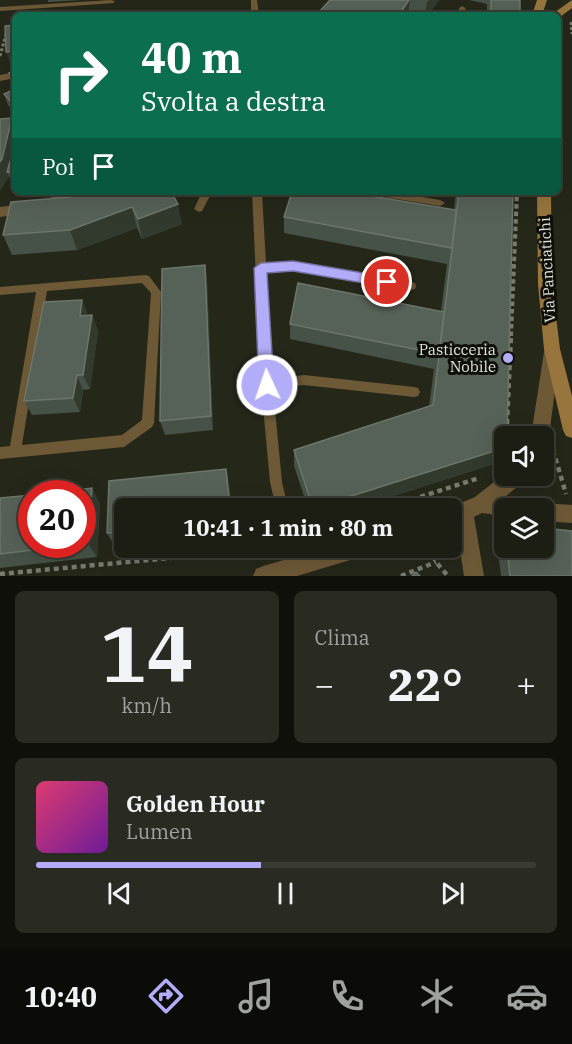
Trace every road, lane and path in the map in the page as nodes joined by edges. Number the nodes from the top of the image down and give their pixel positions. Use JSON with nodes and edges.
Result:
{"nodes":[{"id":1,"x":112,"y":2,"type":"dead end"},
{"id":2,"x":24,"y":7,"type":"junction"},
{"id":3,"x":0,"y":9,"type":"edge"},
{"id":4,"x":0,"y":56,"type":"edge"},
{"id":5,"x":70,"y":195,"type":"edge"},
{"id":6,"x":206,"y":195,"type":"edge"},
{"id":7,"x":257,"y":195,"type":"edge"},
{"id":8,"x":391,"y":195,"type":"edge"},
{"id":9,"x":517,"y":195,"type":"edge"},
{"id":10,"x":544,"y":195,"type":"edge"},
{"id":11,"x":440,"y":203,"type":"dead end"},
{"id":12,"x":199,"y":208,"type":"dead end"},
{"id":13,"x":0,"y":212,"type":"edge"},
{"id":14,"x":261,"y":268,"type":"junction"},
{"id":15,"x":411,"y":286,"type":"dead end"},
{"id":16,"x":42,"y":288,"type":"junction"},
{"id":17,"x":0,"y":291,"type":"edge"},
{"id":18,"x":552,"y":349,"type":"junction"},
{"id":19,"x":267,"y":385,"type":"junction"},
{"id":20,"x":414,"y":392,"type":"dead end"},
{"id":21,"x":507,"y":425,"type":"edge"},
{"id":22,"x":541,"y":426,"type":"edge"},
{"id":23,"x":572,"y":430,"type":"edge"},
{"id":24,"x":15,"y":451,"type":"junction"},
{"id":25,"x":0,"y":453,"type":"edge"},
{"id":26,"x":554,"y":454,"type":"edge"},
{"id":27,"x":483,"y":476,"type":"edge"},
{"id":28,"x":504,"y":486,"type":"edge"},
{"id":29,"x":564,"y":490,"type":"dead end"},
{"id":30,"x":280,"y":498,"type":"edge"},
{"id":31,"x":418,"y":498,"type":"edge"},
{"id":32,"x":482,"y":504,"type":"junction"},
{"id":33,"x":494,"y":505,"type":"edge"},
{"id":34,"x":462,"y":513,"type":"edge"},
{"id":35,"x":554,"y":513,"type":"edge"},
{"id":36,"x":572,"y":514,"type":"edge"},
{"id":37,"x":462,"y":530,"type":"edge"},
{"id":38,"x":170,"y":558,"type":"edge"},
{"id":39,"x":292,"y":558,"type":"edge"},
{"id":40,"x":434,"y":558,"type":"edge"},
{"id":41,"x":436,"y":562,"type":"junction"},
{"id":42,"x":0,"y":574,"type":"edge"},
{"id":43,"x":263,"y":576,"type":"edge"},
{"id":44,"x":401,"y":576,"type":"edge"},
{"id":45,"x":448,"y":576,"type":"edge"},
{"id":46,"x":474,"y":576,"type":"edge"}],
"edges":[{"from":1,"to":2,"type":"lane"},
{"from":2,"to":3,"type":"lane"},
{"from":2,"to":4,"type":"path"},
{"from":5,"to":13,"type":"street"},
{"from":6,"to":12,"type":"lane"},
{"from":7,"to":14,"type":"lane"},
{"from":8,"to":11,"type":"lane"},
{"from":9,"to":21,"type":"path"},
{"from":10,"to":18,"type":"main road","name":"Via Panciatichi"},
{"from":14,"to":15,"type":"lane"},
{"from":14,"to":19,"type":"lane"},
{"from":16,"to":17,"type":"lane"},
{"from":16,"to":24,"type":"lane"},
{"from":16,"to":24,"type":"lane"},
{"from":18,"to":22,"type":"street"},
{"from":18,"to":23,"type":"main road","name":"Via Panciatichi"},
{"from":19,"to":20,"type":"lane"},
{"from":19,"to":30,"type":"lane"},
{"from":24,"to":25,"type":"lane"},
{"from":26,"to":29,"type":"path"},
{"from":27,"to":31,"type":"path"},
{"from":28,"to":32,"type":"street"},
{"from":32,"to":33,"type":"street"},
{"from":32,"to":34,"type":"street"},
{"from":35,"to":36,"type":"street"},
{"from":37,"to":46,"type":"street"},
{"from":38,"to":42,"type":"path"},
{"from":39,"to":43,"type":"street"},
{"from":40,"to":41,"type":"path"},
{"from":41,"to":44,"type":"path"},
{"from":41,"to":45,"type":"path"}]}
